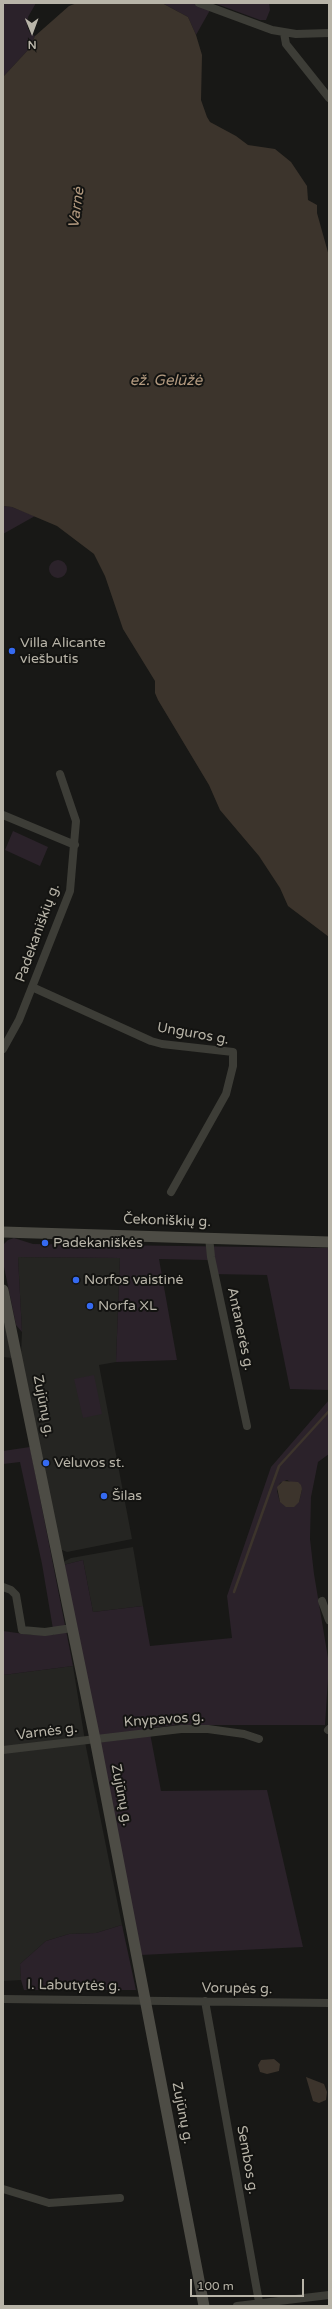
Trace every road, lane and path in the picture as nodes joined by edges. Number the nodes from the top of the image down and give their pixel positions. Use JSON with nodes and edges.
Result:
{"nodes":[{"id":1,"x":199,"y":3,"type":"edge"},
{"id":2,"x":284,"y":32,"type":"junction"},
{"id":3,"x":329,"y":33,"type":"edge"},
{"id":4,"x":329,"y":98,"type":"edge"},
{"id":5,"x":60,"y":774,"type":"dead end"},
{"id":6,"x":3,"y":815,"type":"edge"},
{"id":7,"x":75,"y":845,"type":"junction"},
{"id":8,"x":32,"y":987,"type":"junction"},
{"id":9,"x":3,"y":1049,"type":"edge"},
{"id":10,"x":171,"y":1192,"type":"dead end"},
{"id":11,"x":3,"y":1232,"type":"edge"},
{"id":12,"x":209,"y":1237,"type":"junction"},
{"id":13,"x":329,"y":1242,"type":"edge"},
{"id":14,"x":3,"y":1290,"type":"edge"},
{"id":15,"x":247,"y":1426,"type":"dead end"},
{"id":16,"x":3,"y":1586,"type":"edge"},
{"id":17,"x":322,"y":1601,"type":"dead end"},
{"id":18,"x":329,"y":1620,"type":"edge"},
{"id":19,"x":72,"y":1628,"type":"junction"},
{"id":20,"x":95,"y":1739,"type":"junction"},
{"id":21,"x":259,"y":1739,"type":"dead end"},
{"id":22,"x":3,"y":1750,"type":"edge"},
{"id":23,"x":3,"y":1999,"type":"edge"},
{"id":24,"x":145,"y":2000,"type":"junction"},
{"id":25,"x":205,"y":2001,"type":"junction"},
{"id":26,"x":329,"y":2003,"type":"edge"},
{"id":27,"x":3,"y":2189,"type":"edge"},
{"id":28,"x":120,"y":2198,"type":"dead end"},
{"id":29,"x":329,"y":2295,"type":"edge"},
{"id":30,"x":259,"y":2302,"type":"junction"},
{"id":31,"x":204,"y":2306,"type":"edge"},
{"id":32,"x":237,"y":2306,"type":"edge"}],
"edges":[{"from":1,"to":2,"type":"street"},
{"from":2,"to":3,"type":"street"},
{"from":2,"to":4,"type":"street"},
{"from":5,"to":7,"type":"street","name":"Padekaniškių g."},
{"from":6,"to":7,"type":"street"},
{"from":7,"to":8,"type":"street","name":"Padekaniškių g."},
{"from":8,"to":9,"type":"street","name":"Padekaniškių g."},
{"from":8,"to":10,"type":"street","name":"Unguros g."},
{"from":11,"to":12,"type":"main road","name":"Čekoniškių g."},
{"from":12,"to":13,"type":"main road","name":"Čekoniškių g."},
{"from":12,"to":15,"type":"street","name":"Antanerės g."},
{"from":14,"to":19,"type":"main road","name":"Zujūnų g."},
{"from":16,"to":19,"type":"street"},
{"from":17,"to":18,"type":"street"},
{"from":19,"to":20,"type":"main road","name":"Zujūnų g."},
{"from":20,"to":21,"type":"street","name":"Knypavos g."},
{"from":20,"to":22,"type":"street","name":"Varnės g."},
{"from":20,"to":24,"type":"main road","name":"Zujūnų g."},
{"from":23,"to":24,"type":"street","name":"I. Labutytės g."},
{"from":24,"to":25,"type":"street","name":"Vorupės g."},
{"from":24,"to":31,"type":"main road","name":"Zujūnų g."},
{"from":25,"to":26,"type":"street","name":"Vorupės g."},
{"from":25,"to":30,"type":"street","name":"Sembos g."},
{"from":27,"to":28,"type":"street"},
{"from":29,"to":30,"type":"street"},
{"from":30,"to":32,"type":"street"}]}
